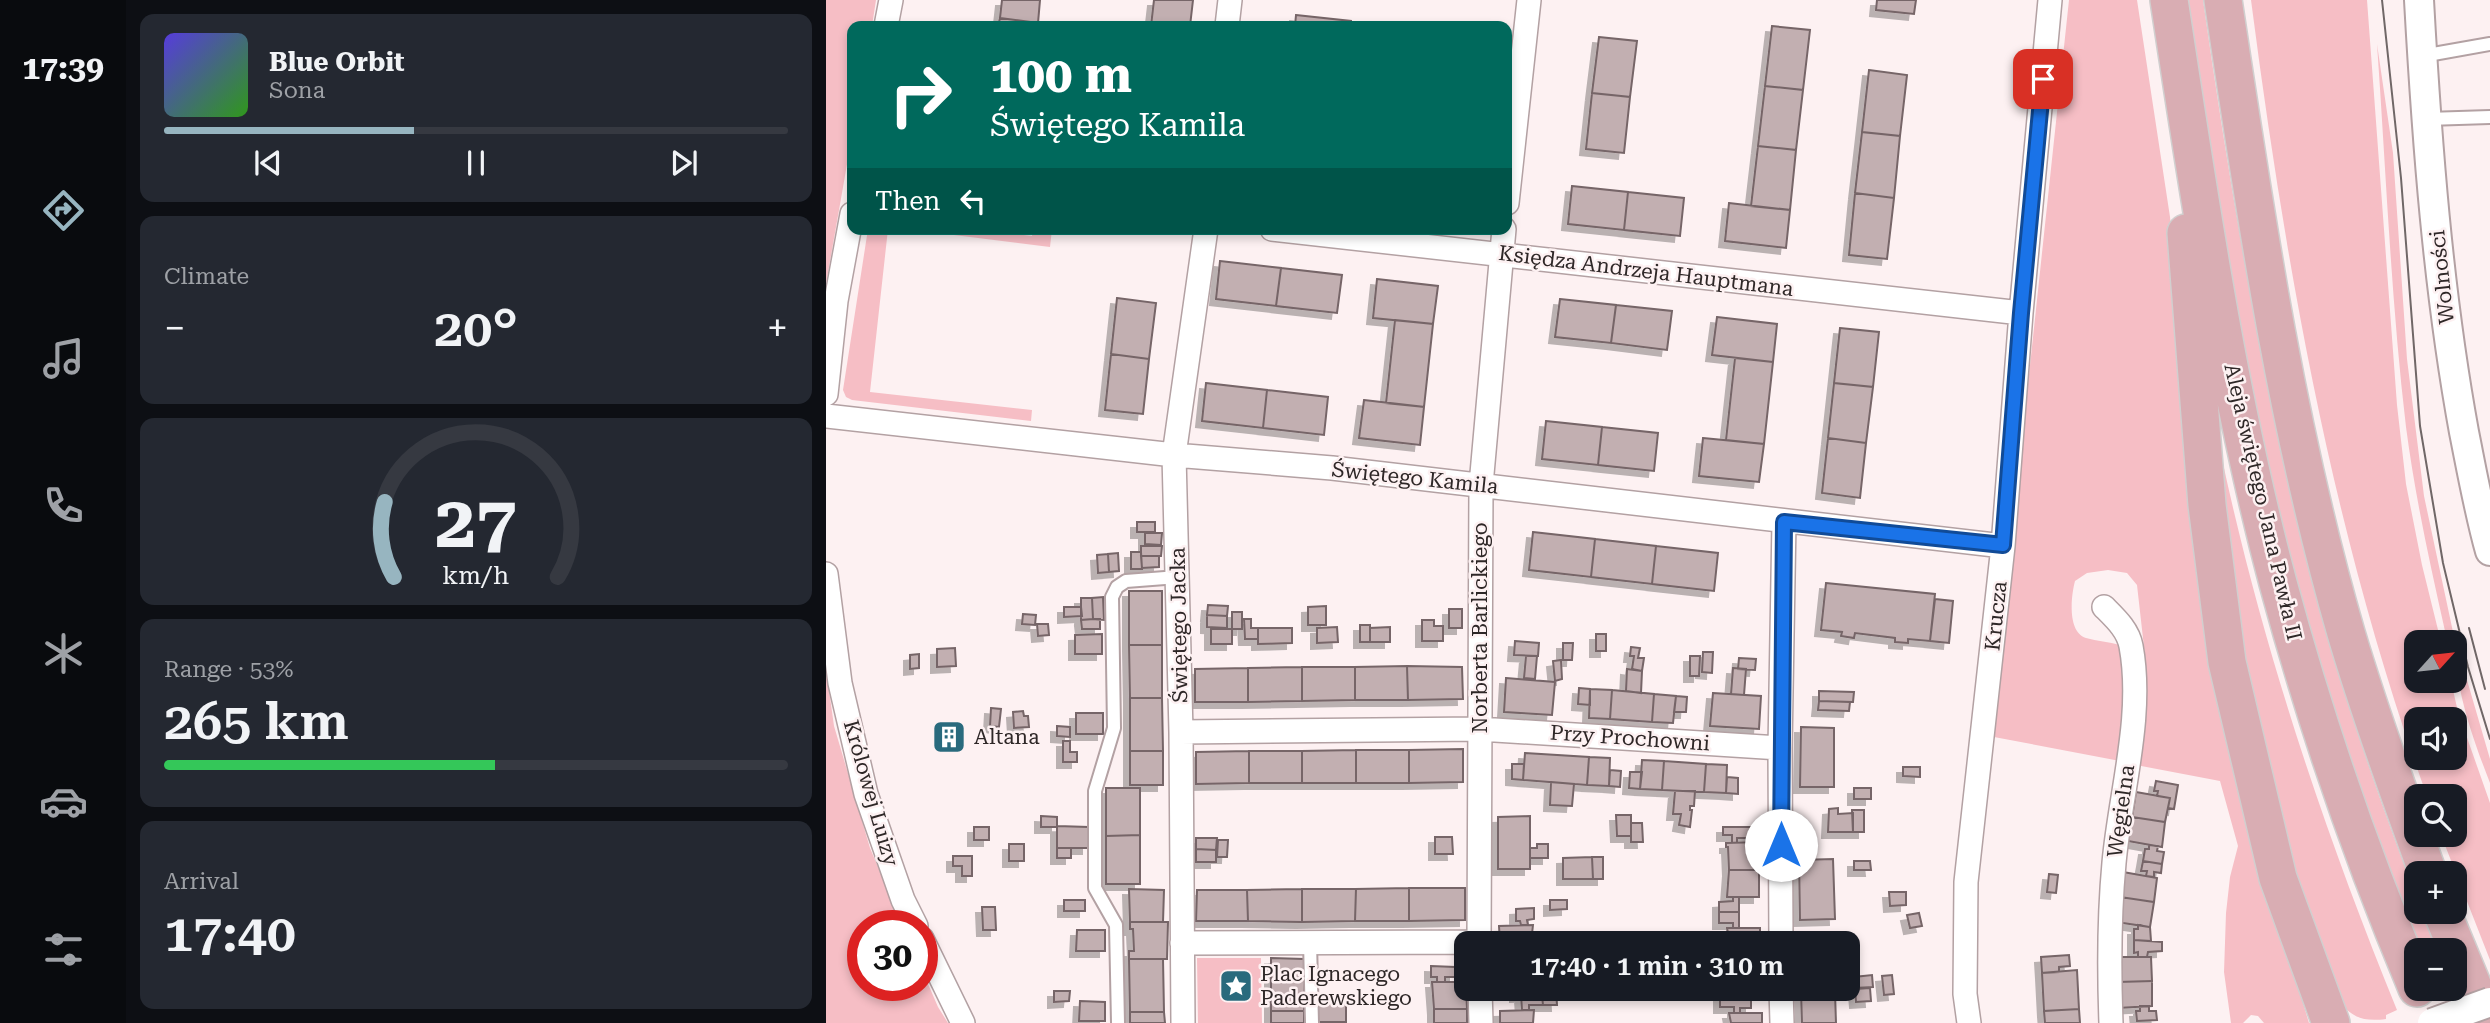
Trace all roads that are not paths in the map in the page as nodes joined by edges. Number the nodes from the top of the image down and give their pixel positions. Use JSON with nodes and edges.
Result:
{"nodes":[{"id":1,"x":891,"y":0,"type":"edge"},
{"id":2,"x":1230,"y":0,"type":"edge"},
{"id":3,"x":1529,"y":0,"type":"edge"},
{"id":4,"x":2050,"y":0,"type":"edge"},
{"id":5,"x":2169,"y":0,"type":"edge"},
{"id":6,"x":2223,"y":0,"type":"edge"},
{"id":7,"x":2419,"y":0,"type":"edge"},
{"id":8,"x":887,"y":21,"type":"edge"},
{"id":9,"x":1228,"y":21,"type":"edge"},
{"id":10,"x":2490,"y":44,"type":"edge"},
{"id":11,"x":2422,"y":56,"type":"junction"},
{"id":12,"x":2178,"y":61,"type":"junction"},
{"id":13,"x":2490,"y":117,"type":"edge"},
{"id":14,"x":2426,"y":119,"type":"junction"},
{"id":15,"x":1512,"y":157,"type":"edge"},
{"id":16,"x":848,"y":235,"type":"edge"},
{"id":17,"x":1205,"y":235,"type":"edge"},
{"id":18,"x":1327,"y":235,"type":"edge"},
{"id":19,"x":1503,"y":235,"type":"edge"},
{"id":20,"x":1500,"y":254,"type":"junction"},
{"id":21,"x":2021,"y":313,"type":"junction"},
{"id":22,"x":826,"y":394,"type":"edge"},
{"id":23,"x":826,"y":416,"type":"edge"},
{"id":24,"x":1174,"y":455,"type":"junction"},
{"id":25,"x":1481,"y":485,"type":"junction"},
{"id":26,"x":1784,"y":522,"type":"junction"},
{"id":27,"x":2003,"y":545,"type":"junction"},
{"id":28,"x":2490,"y":551,"type":"edge"},
{"id":29,"x":826,"y":575,"type":"edge"},
{"id":30,"x":1178,"y":577,"type":"junction"},
{"id":31,"x":2104,"y":607,"type":"dead end"},
{"id":32,"x":1479,"y":729,"type":"junction"},
{"id":33,"x":1181,"y":732,"type":"junction"},
{"id":34,"x":1780,"y":748,"type":"junction"},
{"id":35,"x":2424,"y":861,"type":"edge"},
{"id":36,"x":909,"y":910,"type":"edge"},
{"id":37,"x":2447,"y":924,"type":"edge"},
{"id":38,"x":1479,"y":931,"type":"edge"},
{"id":39,"x":1781,"y":931,"type":"edge"},
{"id":40,"x":1310,"y":942,"type":"junction"},
{"id":41,"x":1454,"y":942,"type":"edge"},
{"id":42,"x":1182,"y":943,"type":"junction"},
{"id":43,"x":2404,"y":955,"type":"edge"},
{"id":44,"x":938,"y":972,"type":"edge"},
{"id":45,"x":1480,"y":1001,"type":"edge"},
{"id":46,"x":1781,"y":1001,"type":"edge"},
{"id":47,"x":2422,"y":1001,"type":"edge"},
{"id":48,"x":2490,"y":1002,"type":"edge"},
{"id":49,"x":963,"y":1023,"type":"edge"},
{"id":50,"x":1118,"y":1023,"type":"edge"},
{"id":51,"x":1183,"y":1023,"type":"edge"},
{"id":52,"x":1312,"y":1023,"type":"edge"},
{"id":53,"x":1481,"y":1023,"type":"edge"},
{"id":54,"x":1782,"y":1023,"type":"edge"},
{"id":55,"x":1969,"y":1023,"type":"edge"},
{"id":56,"x":2111,"y":1023,"type":"edge"},
{"id":57,"x":2331,"y":1023,"type":"edge"},
{"id":58,"x":2432,"y":1023,"type":"edge"},
{"id":59,"x":2488,"y":1023,"type":"edge"}],
"edges":[{"from":1,"to":8,"type":"street"},
{"from":2,"to":9,"type":"street"},
{"from":3,"to":15,"type":"street"},
{"from":4,"to":21,"type":"street","name":"Krucza"},
{"from":5,"to":12,"type":"main road","name":"Aleja świętego Jana Pawła II"},
{"from":6,"to":35,"type":"main road"},
{"from":7,"to":11,"type":"street","name":"Wolności"},
{"from":10,"to":11,"type":"lane"},
{"from":11,"to":14,"type":"street","name":"Wolności"},
{"from":12,"to":43,"type":"main road","name":"Aleja świętego Jana Pawła II"},
{"from":12,"to":57,"type":"main road"},
{"from":13,"to":14,"type":"lane"},
{"from":14,"to":28,"type":"street","name":"Wolności"},
{"from":16,"to":22,"type":"street"},
{"from":17,"to":24,"type":"street","name":"Świętego Jacka"},
{"from":18,"to":20,"type":"street","name":"Księdza Andrzeja Hauptmana"},
{"from":19,"to":20,"type":"street","name":"Norberta Barlickiego"},
{"from":20,"to":21,"type":"street","name":"Księdza Andrzeja Hauptmana"},
{"from":20,"to":25,"type":"street","name":"Norberta Barlickiego"},
{"from":21,"to":27,"type":"street","name":"Krucza"},
{"from":23,"to":24,"type":"street","name":"Świętego Kamila"},
{"from":24,"to":25,"type":"street","name":"Świętego Kamila"},
{"from":24,"to":30,"type":"street","name":"Świętego Jacka"},
{"from":25,"to":26,"type":"street","name":"Świętego Kamila"},
{"from":25,"to":32,"type":"street","name":"Norberta Barlickiego"},
{"from":26,"to":27,"type":"street","name":"Świętego Kamila"},
{"from":26,"to":34,"type":"street"},
{"from":27,"to":55,"type":"street","name":"Krucza"},
{"from":29,"to":36,"type":"street","name":"Królowej Luizy"},
{"from":30,"to":33,"type":"street","name":"Świętego Jacka"},
{"from":30,"to":50,"type":"lane"},
{"from":31,"to":56,"type":"street","name":"Węgielna"},
{"from":32,"to":33,"type":"street","name":"Przy Prochowni"},
{"from":32,"to":34,"type":"street","name":"Przy Prochowni"},
{"from":32,"to":38,"type":"street","name":"Norberta Barlickiego"},
{"from":33,"to":42,"type":"street","name":"Świętego Jacka"},
{"from":34,"to":39,"type":"street"},
{"from":37,"to":59,"type":"main road"},
{"from":40,"to":41,"type":"street"},
{"from":40,"to":42,"type":"street"},
{"from":40,"to":52,"type":"lane"},
{"from":42,"to":51,"type":"street","name":"Świętego Jacka"},
{"from":44,"to":49,"type":"street"},
{"from":45,"to":53,"type":"street"},
{"from":46,"to":54,"type":"street"},
{"from":47,"to":58,"type":"main road","name":"Aleja świętego Jana Pawła II"},
{"from":48,"to":58,"type":"street","bridge":true}]}
